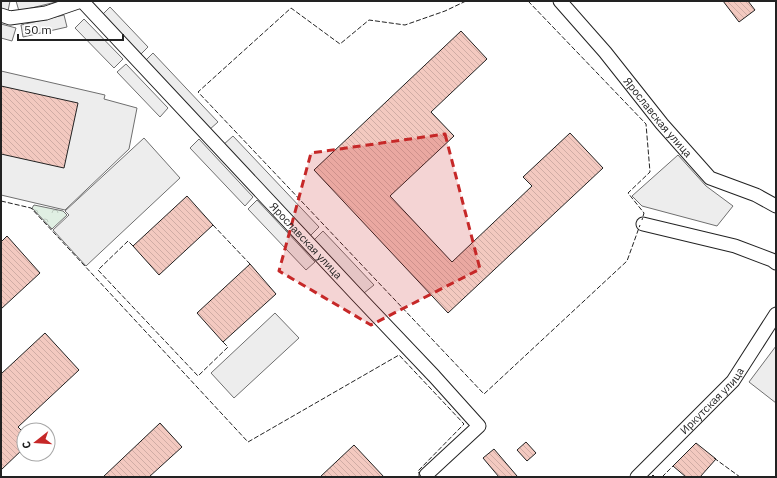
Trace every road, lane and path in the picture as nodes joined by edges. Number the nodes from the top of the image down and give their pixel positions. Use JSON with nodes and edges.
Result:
{"nodes":[{"id":1,"x":82,"y":1,"type":"edge"},
{"id":2,"x":560,"y":1,"type":"edge"},
{"id":3,"x":1,"y":15,"type":"edge"},
{"id":4,"x":776,"y":206,"type":"edge"},
{"id":5,"x":643,"y":224,"type":"dead end"},
{"id":6,"x":776,"y":263,"type":"edge"},
{"id":7,"x":776,"y":314,"type":"edge"},
{"id":8,"x":428,"y":477,"type":"edge"},
{"id":9,"x":637,"y":477,"type":"edge"}],
"edges":[{"from":1,"to":3,"type":"street","name":"Ярославская улица"},
{"from":1,"to":8,"type":"street","name":"Ярославская улица"},
{"from":2,"to":4,"type":"street","name":"Ярославская улица"},
{"from":5,"to":6,"type":"street"},
{"from":7,"to":9,"type":"street","name":"Иркутская улица"}]}
